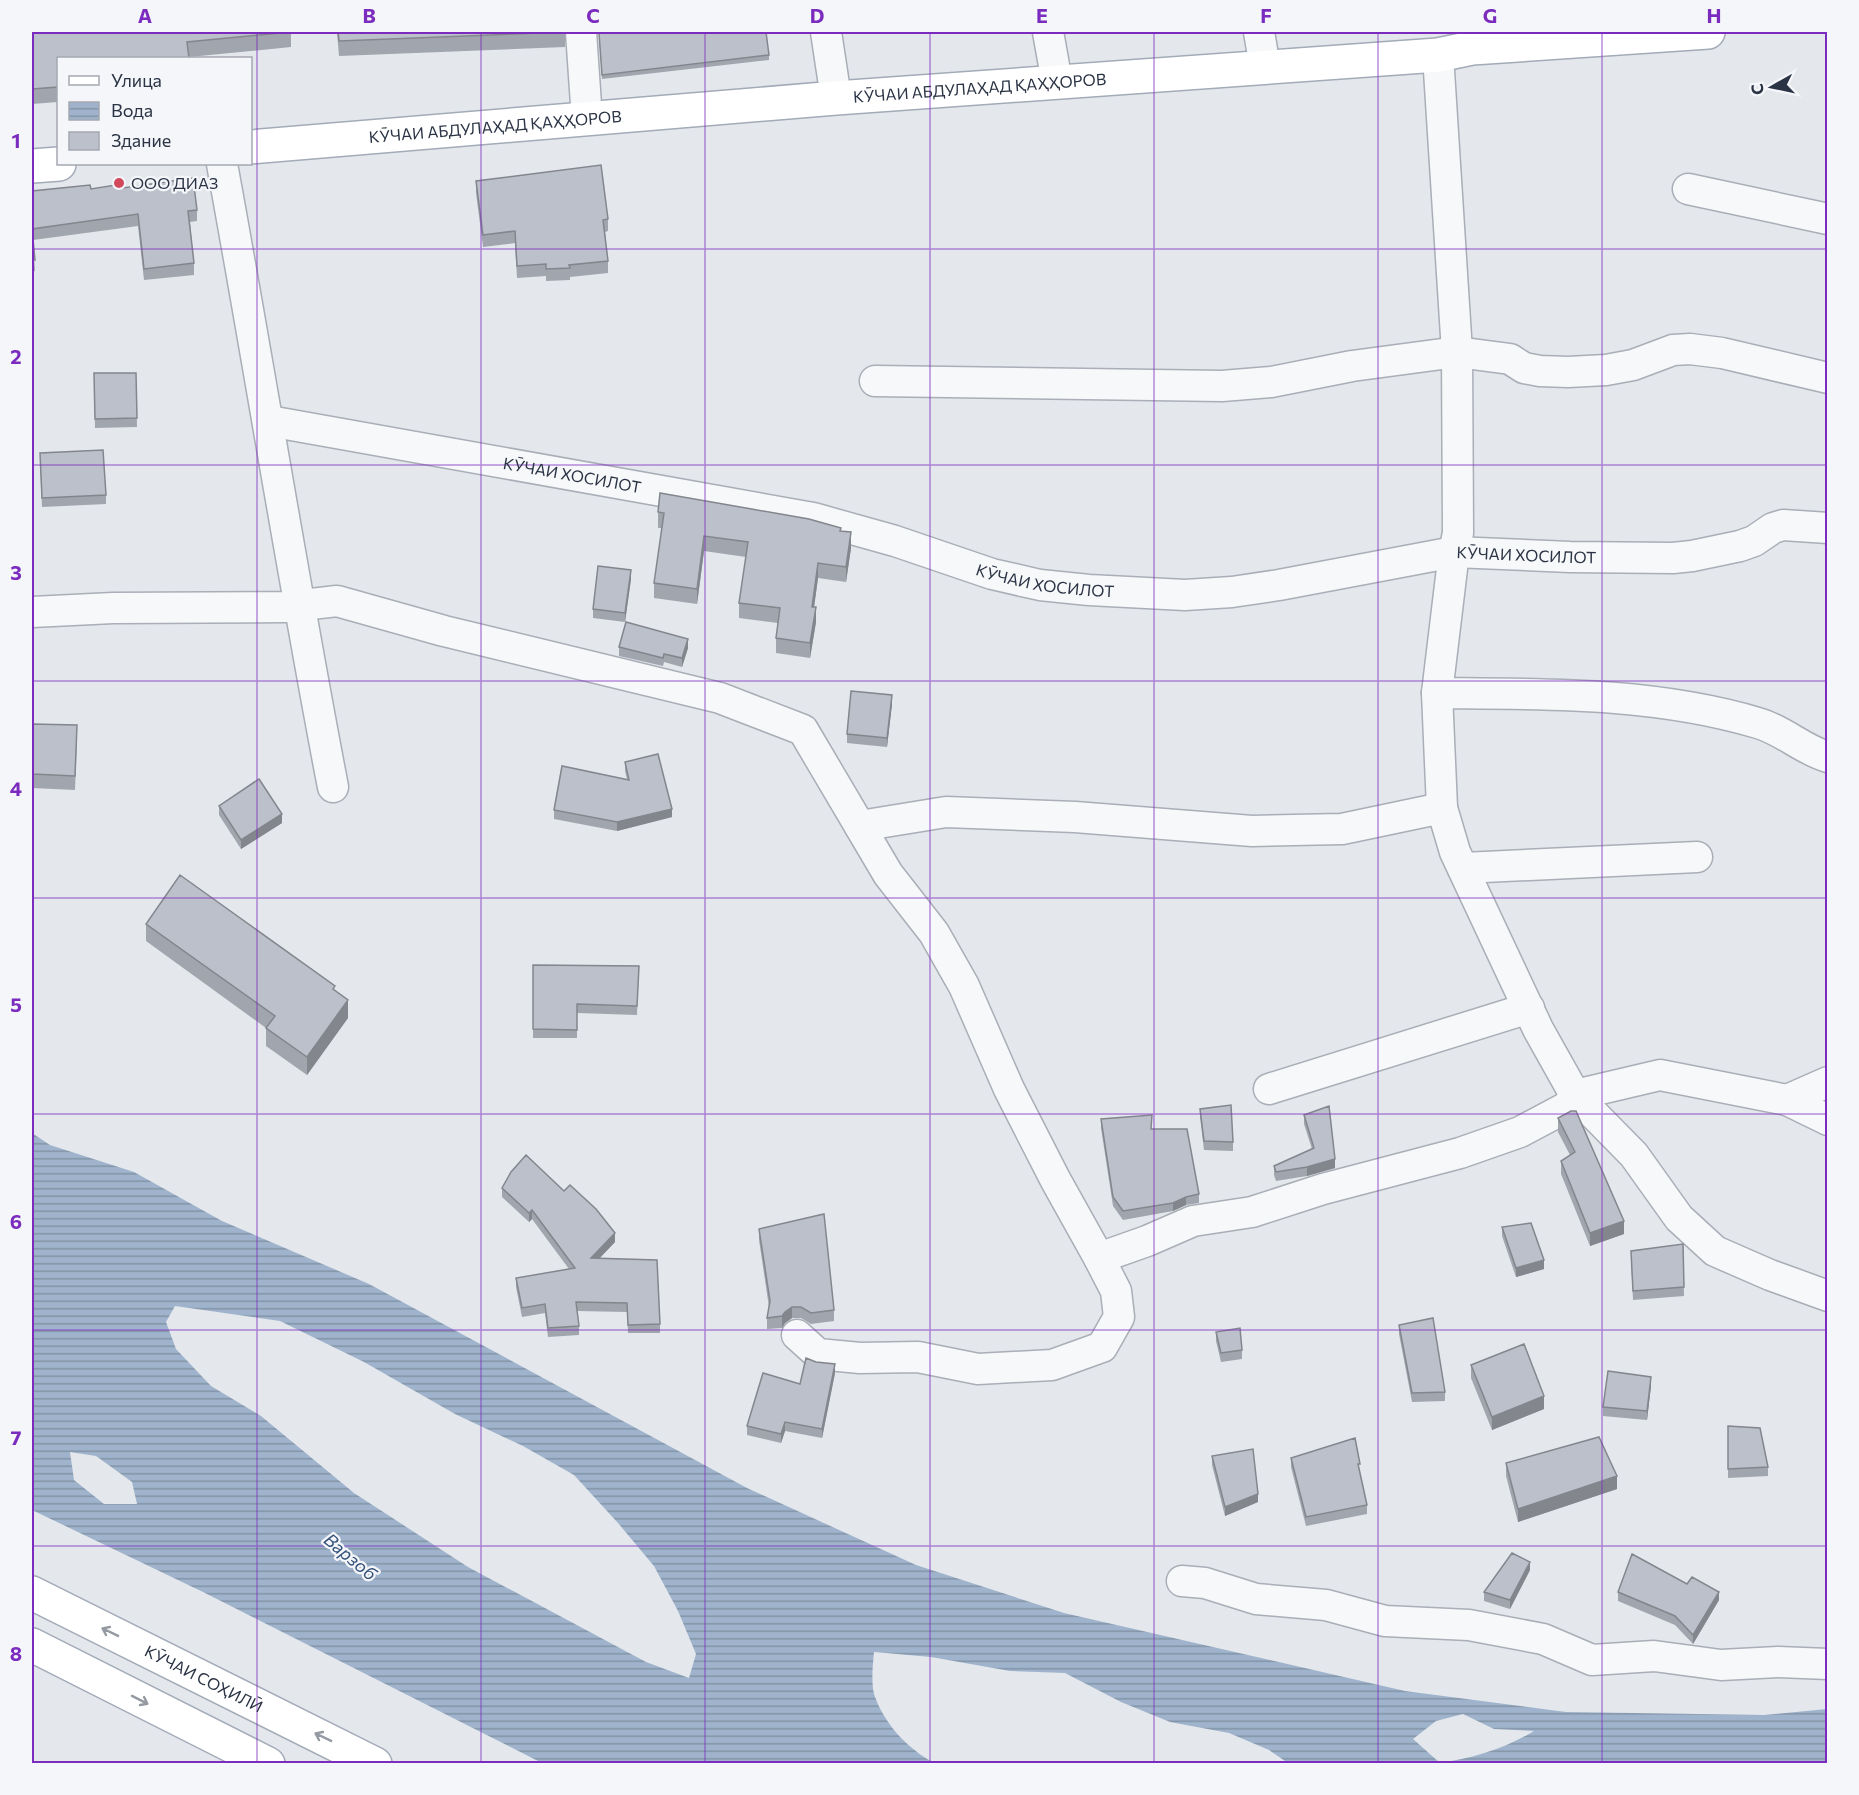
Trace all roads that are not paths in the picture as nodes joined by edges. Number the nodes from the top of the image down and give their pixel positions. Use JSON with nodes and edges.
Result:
{"nodes":[{"id":1,"x":581,"y":32,"type":"edge"},
{"id":2,"x":826,"y":32,"type":"edge"},
{"id":3,"x":1048,"y":32,"type":"edge"},
{"id":4,"x":1259,"y":32,"type":"edge"},
{"id":5,"x":1708,"y":32,"type":"edge"},
{"id":6,"x":1670,"y":33,"type":"edge"},
{"id":7,"x":1471,"y":40,"type":"edge"},
{"id":8,"x":1438,"y":54,"type":"junction"},
{"id":9,"x":1265,"y":67,"type":"junction"},
{"id":10,"x":1057,"y":82,"type":"junction"},
{"id":11,"x":836,"y":98,"type":"junction"},
{"id":12,"x":587,"y":119,"type":"junction"},
{"id":13,"x":252,"y":147,"type":"edge"},
{"id":14,"x":57,"y":164,"type":"edge"},
{"id":15,"x":222,"y":165,"type":"edge"},
{"id":16,"x":32,"y":166,"type":"edge"},
{"id":17,"x":1688,"y":189,"type":"dead end"},
{"id":18,"x":1827,"y":219,"type":"edge"},
{"id":19,"x":1456,"y":352,"type":"junction"},
{"id":20,"x":1827,"y":378,"type":"edge"},
{"id":21,"x":876,"y":381,"type":"dead end"},
{"id":22,"x":269,"y":421,"type":"junction"},
{"id":23,"x":1827,"y":528,"type":"edge"},
{"id":24,"x":1454,"y":552,"type":"junction"},
{"id":25,"x":298,"y":606,"type":"junction"},
{"id":26,"x":32,"y":612,"type":"edge"},
{"id":27,"x":1437,"y":693,"type":"junction"},
{"id":28,"x":1827,"y":757,"type":"edge"},
{"id":29,"x":333,"y":787,"type":"dead end"},
{"id":30,"x":1442,"y":808,"type":"junction"},
{"id":31,"x":860,"y":826,"type":"junction"},
{"id":32,"x":1697,"y":857,"type":"dead end"},
{"id":33,"x":1462,"y":868,"type":"junction"},
{"id":34,"x":1529,"y":1008,"type":"junction"},
{"id":35,"x":1827,"y":1082,"type":"edge"},
{"id":36,"x":1269,"y":1089,"type":"dead end"},
{"id":37,"x":1575,"y":1095,"type":"junction"},
{"id":38,"x":1787,"y":1100,"type":"junction"},
{"id":39,"x":1827,"y":1120,"type":"edge"},
{"id":40,"x":1099,"y":1258,"type":"junction"},
{"id":41,"x":1827,"y":1296,"type":"edge"},
{"id":42,"x":797,"y":1335,"type":"dead end"},
{"id":43,"x":1182,"y":1581,"type":"dead end"},
{"id":44,"x":32,"y":1593,"type":"edge"},
{"id":45,"x":32,"y":1645,"type":"edge"},
{"id":46,"x":1827,"y":1664,"type":"edge"},
{"id":47,"x":268,"y":1764,"type":"edge"},
{"id":48,"x":375,"y":1764,"type":"edge"}],
"edges":[{"from":1,"to":12,"type":"street"},
{"from":2,"to":11,"type":"street"},
{"from":3,"to":10,"type":"street"},
{"from":4,"to":9,"type":"street"},
{"from":5,"to":6,"type":"main road","name":"КӮЧАИ АБДУЛАҲАД ҚАҲҲОРОВ"},
{"from":6,"to":7,"type":"main road","name":"КӮЧАИ АБДУЛАҲАД ҚАҲҲОРОВ"},
{"from":7,"to":8,"type":"main road","name":"КӮЧАИ АБДУЛАҲАД ҚАҲҲОРОВ"},
{"from":8,"to":9,"type":"main road","name":"КӮЧАИ АБДУЛАҲАД ҚАҲҲОРОВ"},
{"from":8,"to":19,"type":"street"},
{"from":9,"to":10,"type":"main road","name":"КӮЧАИ АБДУЛАҲАД ҚАҲҲОРОВ"},
{"from":10,"to":11,"type":"main road","name":"КӮЧАИ АБДУЛАҲАД ҚАҲҲОРОВ"},
{"from":11,"to":12,"type":"main road","name":"КӮЧАИ АБДУЛАҲАД ҚАҲҲОРОВ"},
{"from":12,"to":13,"type":"main road","name":"КӮЧАИ АБДУЛАҲАД ҚАҲҲОРОВ"},
{"from":14,"to":16,"type":"main road"},
{"from":15,"to":22,"type":"street"},
{"from":17,"to":18,"type":"street"},
{"from":19,"to":20,"type":"street"},
{"from":19,"to":21,"type":"street"},
{"from":19,"to":24,"type":"street"},
{"from":22,"to":24,"type":"street","name":"КӮЧАИ ХОСИЛОТ"},
{"from":22,"to":25,"type":"street"},
{"from":23,"to":24,"type":"street","name":"КӮЧАИ ХОСИЛОТ"},
{"from":24,"to":27,"type":"street"},
{"from":25,"to":26,"type":"street"},
{"from":25,"to":29,"type":"street"},
{"from":25,"to":31,"type":"street"},
{"from":27,"to":28,"type":"street"},
{"from":27,"to":30,"type":"street"},
{"from":30,"to":31,"type":"street"},
{"from":30,"to":33,"type":"street"},
{"from":31,"to":40,"type":"street"},
{"from":32,"to":33,"type":"street"},
{"from":33,"to":34,"type":"street"},
{"from":34,"to":36,"type":"street"},
{"from":34,"to":37,"type":"street"},
{"from":35,"to":38,"type":"street"},
{"from":37,"to":38,"type":"street"},
{"from":37,"to":40,"type":"street"},
{"from":37,"to":41,"type":"street"},
{"from":38,"to":39,"type":"street"},
{"from":40,"to":42,"type":"street"},
{"from":43,"to":46,"type":"street"},
{"from":48,"to":44,"type":"main road","name":"КӮЧАИ СОҲИЛӢ","one_way":true},
{"from":45,"to":47,"type":"main road","one_way":true}]}
